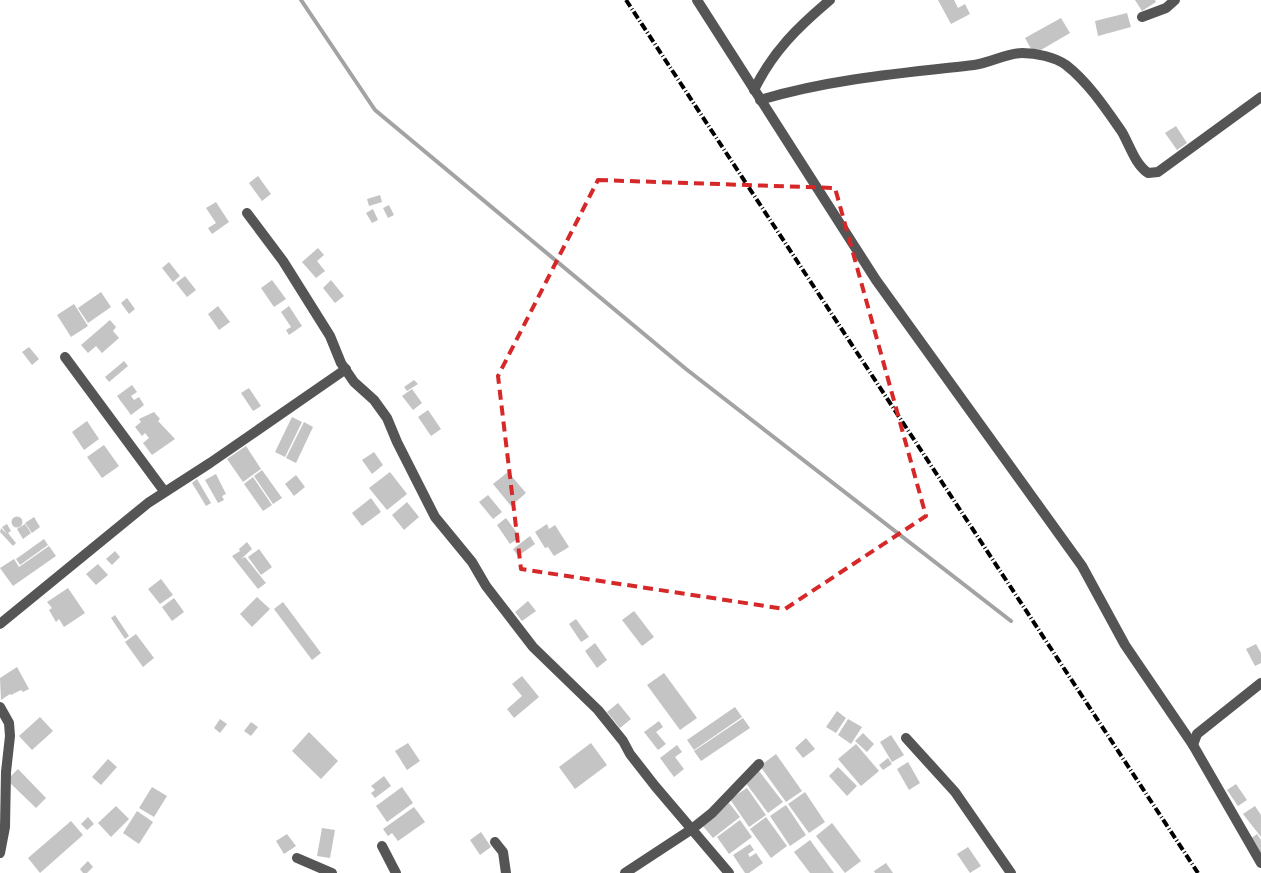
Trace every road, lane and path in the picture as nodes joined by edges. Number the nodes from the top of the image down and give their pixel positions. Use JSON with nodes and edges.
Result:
{"nodes":[{"id":1,"x":697,"y":0,"type":"edge"},
{"id":2,"x":830,"y":0,"type":"edge"},
{"id":3,"x":1175,"y":0,"type":"edge"},
{"id":4,"x":1142,"y":17,"type":"dead end"},
{"id":5,"x":754,"y":90,"type":"junction"},
{"id":6,"x":1261,"y":97,"type":"edge"},
{"id":7,"x":760,"y":100,"type":"junction"},
{"id":8,"x":247,"y":213,"type":"dead end"},
{"id":9,"x":65,"y":357,"type":"dead end"},
{"id":10,"x":346,"y":369,"type":"junction"},
{"id":11,"x":164,"y":491,"type":"junction"},
{"id":12,"x":0,"y":624,"type":"edge"},
{"id":13,"x":1261,"y":683,"type":"edge"},
{"id":14,"x":0,"y":707,"type":"edge"},
{"id":15,"x":906,"y":738,"type":"dead end"},
{"id":16,"x":1193,"y":745,"type":"junction"},
{"id":17,"x":759,"y":764,"type":"dead end"},
{"id":18,"x":692,"y":829,"type":"junction"},
{"id":19,"x":494,"y":842,"type":"dead end"},
{"id":20,"x":382,"y":846,"type":"dead end"},
{"id":21,"x":0,"y":853,"type":"edge"},
{"id":22,"x":297,"y":858,"type":"dead end"},
{"id":23,"x":1261,"y":863,"type":"edge"},
{"id":24,"x":332,"y":873,"type":"edge"},
{"id":25,"x":396,"y":873,"type":"edge"},
{"id":26,"x":506,"y":873,"type":"edge"},
{"id":27,"x":625,"y":873,"type":"edge"},
{"id":28,"x":729,"y":873,"type":"edge"},
{"id":29,"x":1011,"y":873,"type":"edge"}],
"edges":[{"from":1,"to":5,"type":"street"},
{"from":2,"to":5,"type":"street"},
{"from":3,"to":4,"type":"street"},
{"from":5,"to":7,"type":"street"},
{"from":6,"to":7,"type":"street"},
{"from":7,"to":16,"type":"street"},
{"from":8,"to":10,"type":"street"},
{"from":9,"to":11,"type":"street"},
{"from":10,"to":11,"type":"street"},
{"from":10,"to":18,"type":"street"},
{"from":11,"to":12,"type":"street"},
{"from":13,"to":16,"type":"street"},
{"from":14,"to":21,"type":"street"},
{"from":15,"to":29,"type":"street"},
{"from":16,"to":23,"type":"street"},
{"from":17,"to":18,"type":"street"},
{"from":18,"to":27,"type":"street"},
{"from":18,"to":28,"type":"street"},
{"from":19,"to":26,"type":"street"},
{"from":20,"to":25,"type":"street"},
{"from":22,"to":24,"type":"street"}]}
